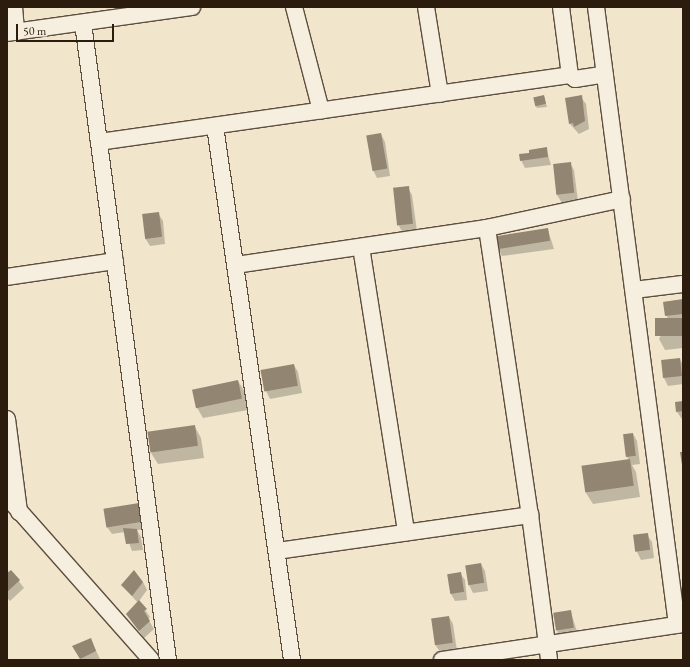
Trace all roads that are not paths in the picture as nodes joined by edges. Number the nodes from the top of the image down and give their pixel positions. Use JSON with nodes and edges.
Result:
{"nodes":[{"id":1,"x":14,"y":7,"type":"edge"},
{"id":2,"x":192,"y":7,"type":"edge"},
{"id":3,"x":294,"y":7,"type":"edge"},
{"id":4,"x":426,"y":7,"type":"edge"},
{"id":5,"x":561,"y":7,"type":"edge"},
{"id":6,"x":596,"y":7,"type":"edge"},
{"id":7,"x":83,"y":24,"type":"junction"},
{"id":8,"x":11,"y":32,"type":"edge"},
{"id":9,"x":605,"y":74,"type":"junction"},
{"id":10,"x":570,"y":75,"type":"junction"},
{"id":11,"x":440,"y":94,"type":"junction"},
{"id":12,"x":321,"y":111,"type":"junction"},
{"id":13,"x":215,"y":126,"type":"junction"},
{"id":14,"x":99,"y":142,"type":"junction"},
{"id":15,"x":622,"y":199,"type":"junction"},
{"id":16,"x":487,"y":228,"type":"junction"},
{"id":17,"x":361,"y":247,"type":"junction"},
{"id":18,"x":115,"y":261,"type":"junction"},
{"id":19,"x":236,"y":265,"type":"junction"},
{"id":20,"x":7,"y":277,"type":"edge"},
{"id":21,"x":683,"y":284,"type":"edge"},
{"id":22,"x":634,"y":290,"type":"junction"},
{"id":23,"x":7,"y":419,"type":"edge"},
{"id":24,"x":7,"y":497,"type":"edge"},
{"id":25,"x":20,"y":513,"type":"junction"},
{"id":26,"x":530,"y":515,"type":"junction"},
{"id":27,"x":406,"y":532,"type":"junction"},
{"id":28,"x":277,"y":551,"type":"junction"},
{"id":29,"x":680,"y":624,"type":"edge"},
{"id":30,"x":549,"y":652,"type":"edge"},
{"id":31,"x":151,"y":660,"type":"edge"},
{"id":32,"x":168,"y":660,"type":"edge"},
{"id":33,"x":292,"y":660,"type":"edge"},
{"id":34,"x":442,"y":660,"type":"edge"}],
"edges":[{"from":1,"to":8,"type":"street"},
{"from":2,"to":7,"type":"street"},
{"from":3,"to":12,"type":"street"},
{"from":4,"to":11,"type":"street"},
{"from":5,"to":10,"type":"street"},
{"from":6,"to":9,"type":"street"},
{"from":7,"to":8,"type":"street"},
{"from":7,"to":14,"type":"street"},
{"from":9,"to":10,"type":"street"},
{"from":9,"to":15,"type":"street"},
{"from":10,"to":11,"type":"street"},
{"from":11,"to":12,"type":"street"},
{"from":12,"to":13,"type":"street"},
{"from":13,"to":14,"type":"street"},
{"from":13,"to":19,"type":"street"},
{"from":14,"to":18,"type":"street"},
{"from":15,"to":16,"type":"street"},
{"from":15,"to":22,"type":"street"},
{"from":16,"to":17,"type":"street"},
{"from":16,"to":26,"type":"street"},
{"from":17,"to":19,"type":"street"},
{"from":17,"to":27,"type":"street"},
{"from":18,"to":20,"type":"street"},
{"from":18,"to":32,"type":"street"},
{"from":19,"to":28,"type":"street"},
{"from":21,"to":22,"type":"street"},
{"from":22,"to":29,"type":"street"},
{"from":23,"to":25,"type":"street"},
{"from":24,"to":25,"type":"street"},
{"from":25,"to":31,"type":"street"},
{"from":26,"to":27,"type":"street"},
{"from":26,"to":30,"type":"street"},
{"from":27,"to":28,"type":"street"},
{"from":28,"to":33,"type":"street"},
{"from":29,"to":30,"type":"street"},
{"from":30,"to":34,"type":"street"}]}
